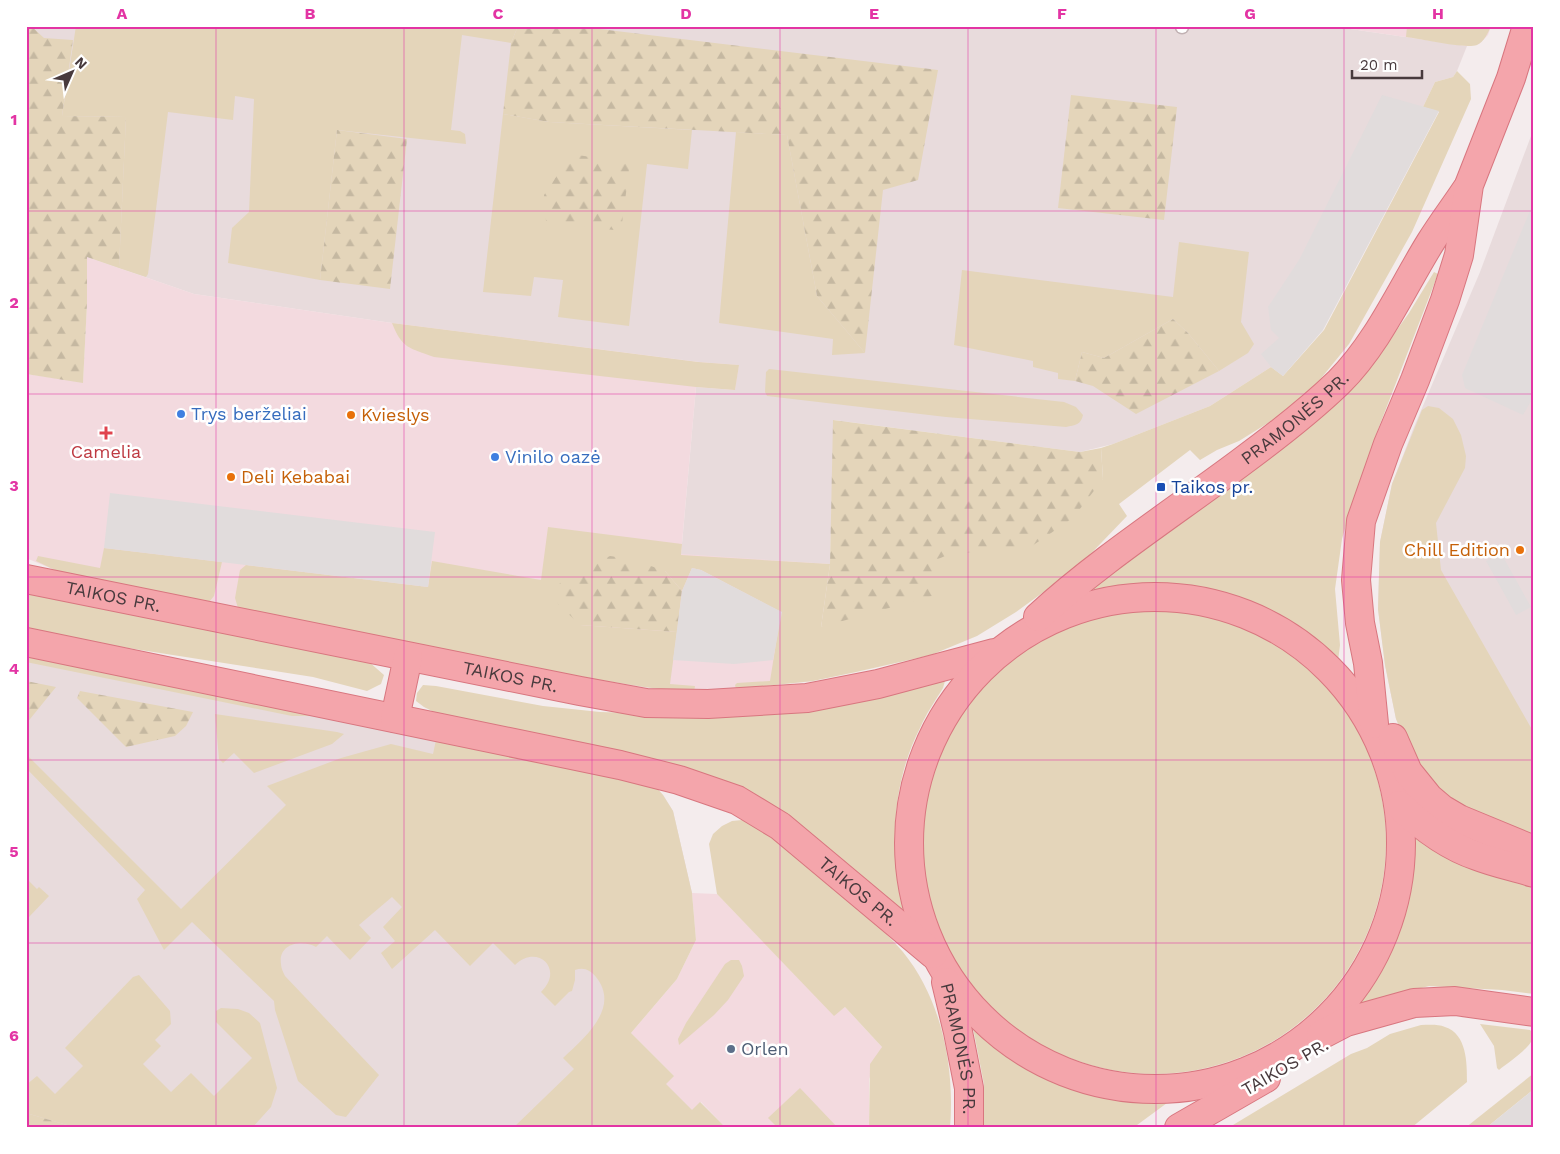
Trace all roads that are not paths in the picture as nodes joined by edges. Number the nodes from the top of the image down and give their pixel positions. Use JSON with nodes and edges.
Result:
{"nodes":[{"id":1,"x":1526,"y":26,"type":"edge"},
{"id":2,"x":1469,"y":185,"type":"junction"},
{"id":3,"x":26,"y":578,"type":"edge"},
{"id":4,"x":1017,"y":636,"type":"junction"},
{"id":5,"x":26,"y":642,"type":"edge"},
{"id":6,"x":996,"y":652,"type":"junction"},
{"id":7,"x":408,"y":657,"type":"junction"},
{"id":8,"x":1368,"y":662,"type":"junction"},
{"id":9,"x":395,"y":718,"type":"junction"},
{"id":10,"x":1375,"y":730,"type":"junction"},
{"id":11,"x":1399,"y":805,"type":"junction"},
{"id":12,"x":1534,"y":850,"type":"edge"},
{"id":13,"x":1534,"y":872,"type":"edge"},
{"id":14,"x":939,"y":963,"type":"junction"},
{"id":15,"x":1392,"y":1008,"type":"junction"},
{"id":16,"x":1534,"y":1012,"type":"edge"},
{"id":17,"x":1297,"y":1046,"type":"junction"},
{"id":18,"x":1261,"y":1066,"type":"junction"},
{"id":19,"x":969,"y":1128,"type":"edge"},
{"id":20,"x":1174,"y":1128,"type":"edge"},
{"id":21,"x":1179,"y":1128,"type":"edge"}],
"edges":[{"from":1,"to":2,"type":"main road","name":"PRAMONĖS PR."},
{"from":2,"to":4,"type":"main road","name":"PRAMONĖS PR."},
{"from":2,"to":8,"type":"main road","name":"PRAMONĖS PR."},
{"from":3,"to":7,"type":"main road","name":"TAIKOS PR."},
{"from":4,"to":6,"type":"main road"},
{"from":4,"to":10,"type":"main road"},
{"from":5,"to":9,"type":"main road","name":"TAIKOS PR."},
{"from":6,"to":7,"type":"main road","name":"TAIKOS PR."},
{"from":6,"to":14,"type":"main road"},
{"from":7,"to":9,"type":"main road"},
{"from":8,"to":10,"type":"main road","name":"PRAMONĖS PR."},
{"from":8,"to":12,"type":"main road"},
{"from":9,"to":14,"type":"main road","name":"TAIKOS PR."},
{"from":10,"to":11,"type":"main road"},
{"from":11,"to":13,"type":"main road"},
{"from":11,"to":17,"type":"main road"},
{"from":14,"to":18,"type":"main road"},
{"from":14,"to":19,"type":"main road","name":"PRAMONĖS PR."},
{"from":15,"to":16,"type":"main road","name":"TAIKOS PR."},
{"from":15,"to":17,"type":"main road","name":"TAIKOS PR."},
{"from":15,"to":21,"type":"main road","name":"TAIKOS PR."},
{"from":17,"to":18,"type":"main road"},
{"from":18,"to":20,"type":"main road"}]}
